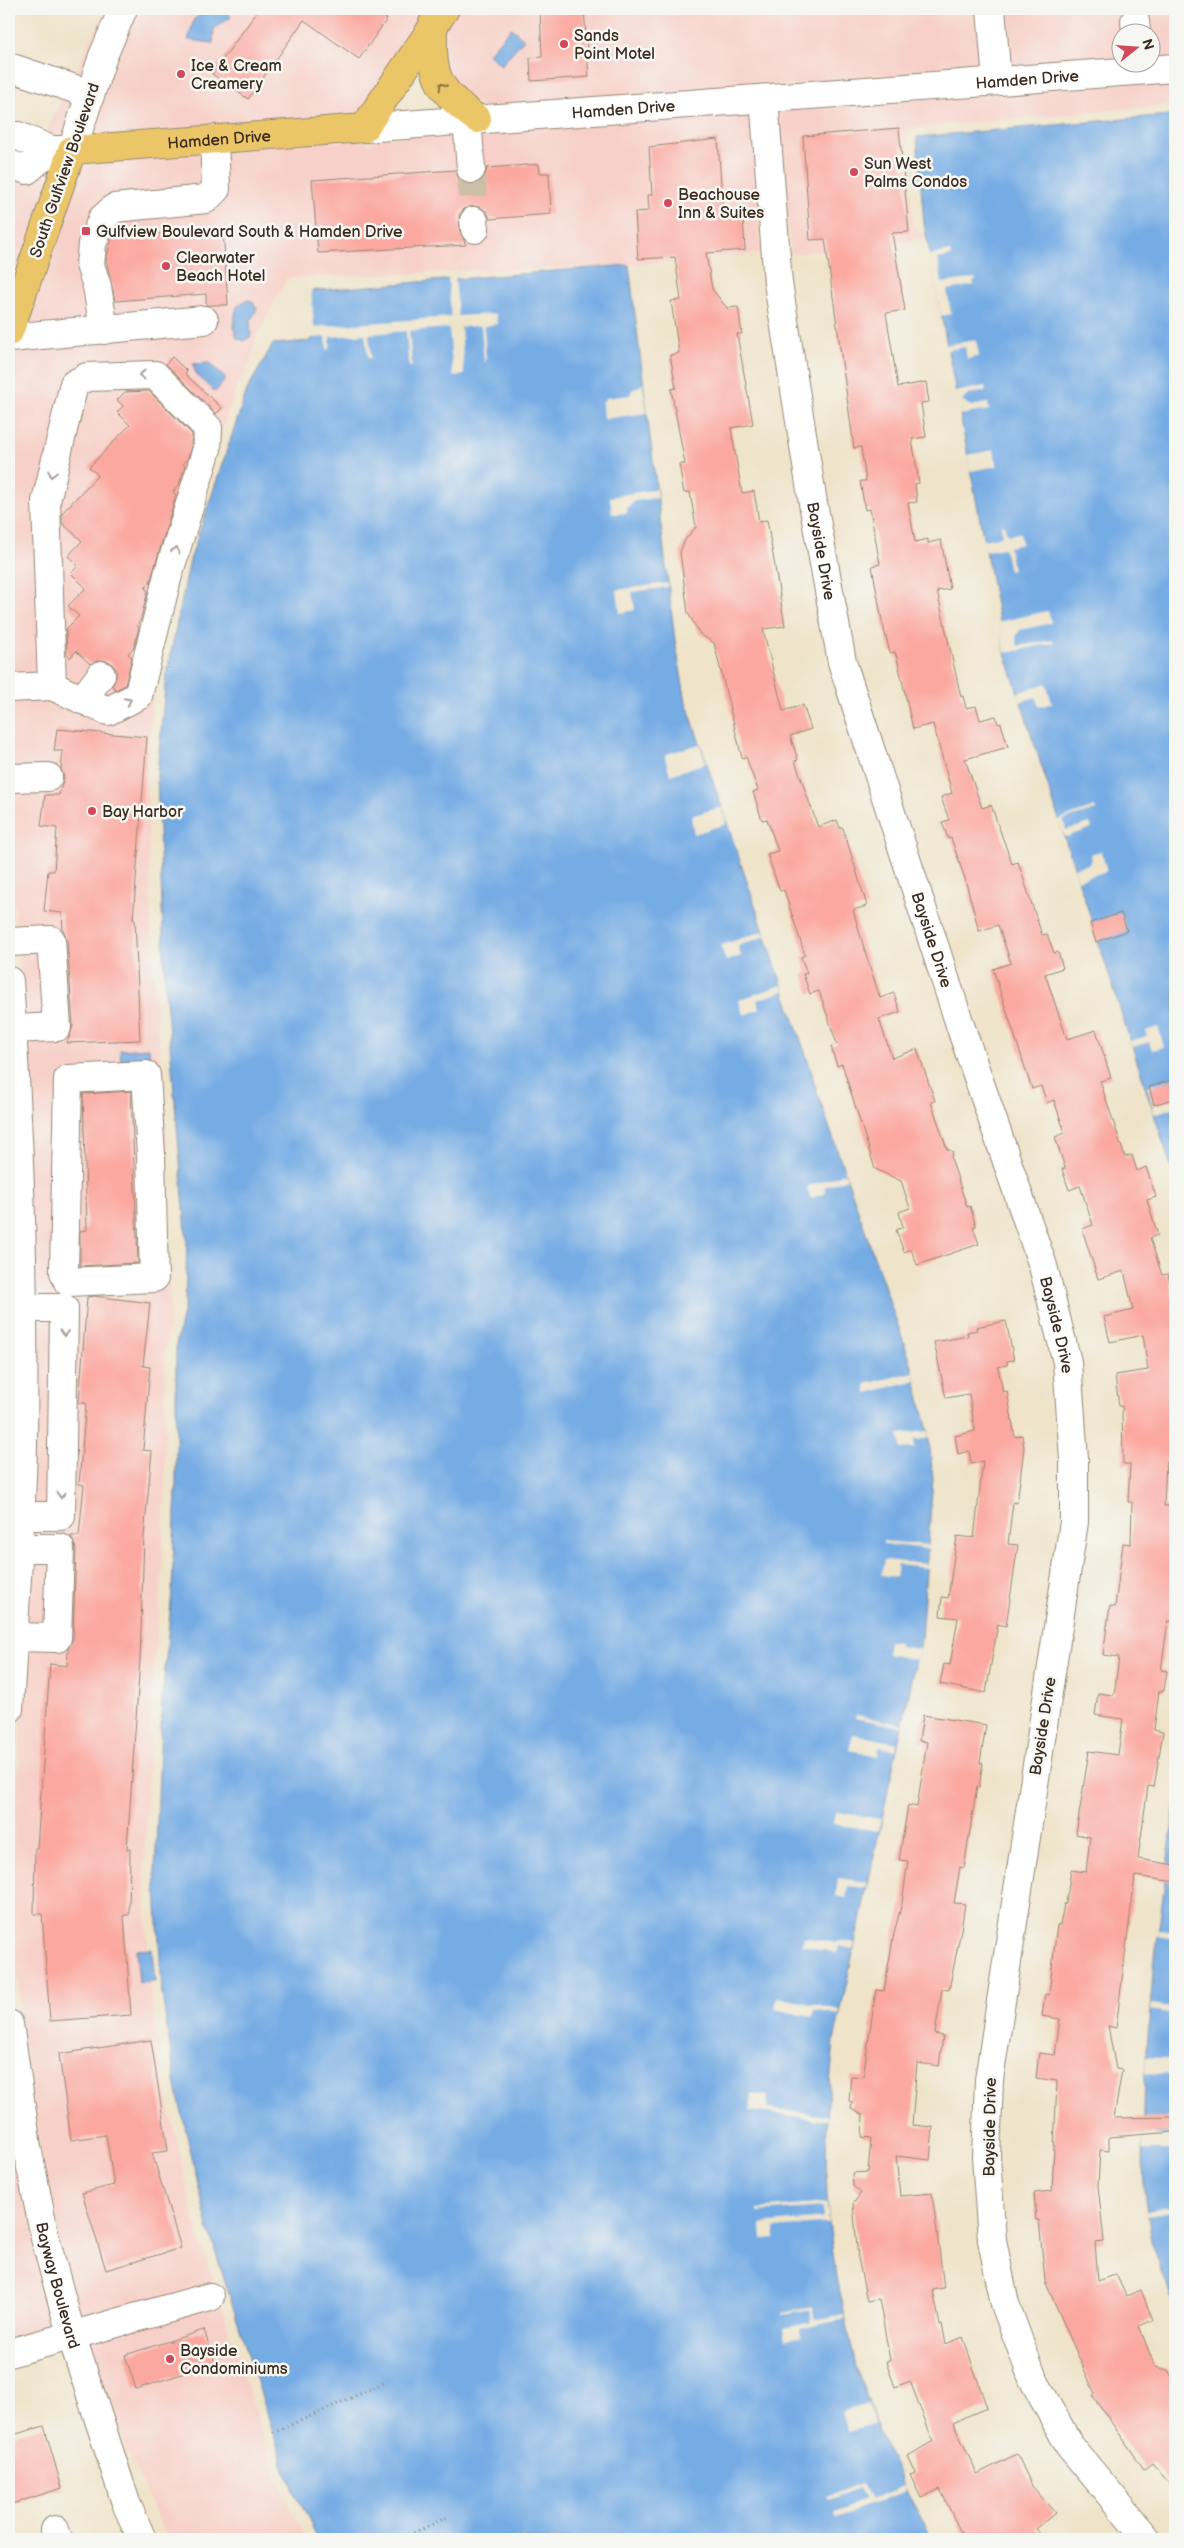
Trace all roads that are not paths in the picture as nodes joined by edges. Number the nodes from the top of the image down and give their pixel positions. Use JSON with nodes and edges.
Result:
{"nodes":[{"id":1,"x":123,"y":9,"type":"edge"},
{"id":2,"x":992,"y":9,"type":"edge"},
{"id":3,"x":440,"y":13,"type":"edge"},
{"id":4,"x":9,"y":67,"type":"edge"},
{"id":5,"x":1162,"y":67,"type":"edge"},
{"id":6,"x":1175,"y":68,"type":"edge"},
{"id":7,"x":1112,"y":69,"type":"edge"},
{"id":8,"x":997,"y":81,"type":"junction"},
{"id":9,"x":90,"y":94,"type":"junction"},
{"id":10,"x":764,"y":99,"type":"junction"},
{"id":11,"x":472,"y":120,"type":"junction"},
{"id":12,"x":364,"y":128,"type":"junction"},
{"id":13,"x":18,"y":136,"type":"dead end"},
{"id":14,"x":214,"y":139,"type":"junction"},
{"id":15,"x":61,"y":150,"type":"junction"},
{"id":16,"x":9,"y":164,"type":"edge"},
{"id":17,"x":470,"y":169,"type":"tunnel mouth"},
{"id":18,"x":204,"y":320,"type":"dead end"},
{"id":19,"x":104,"y":330,"type":"junction"},
{"id":20,"x":9,"y":332,"type":"edge"},
{"id":21,"x":9,"y":338,"type":"edge"},
{"id":22,"x":101,"y":675,"type":"dead end"},
{"id":23,"x":52,"y":686,"type":"junction"},
{"id":24,"x":9,"y":688,"type":"edge"},
{"id":25,"x":82,"y":700,"type":"junction"},
{"id":26,"x":48,"y":777,"type":"dead end"},
{"id":27,"x":9,"y":778,"type":"edge"},
{"id":28,"x":9,"y":942,"type":"edge"},
{"id":29,"x":9,"y":981,"type":"edge"},
{"id":30,"x":12,"y":1029,"type":"junction"},
{"id":31,"x":14,"y":1149,"type":"edge"},
{"id":32,"x":64,"y":1272,"type":"junction"},
{"id":33,"x":22,"y":1274,"type":"junction"},
{"id":34,"x":23,"y":1308,"type":"junction"},
{"id":35,"x":15,"y":1460,"type":"edge"},
{"id":36,"x":19,"y":1516,"type":"junction"},
{"id":37,"x":18,"y":1548,"type":"junction"},
{"id":38,"x":12,"y":1589,"type":"edge"},
{"id":39,"x":13,"y":1637,"type":"junction"},
{"id":40,"x":9,"y":1709,"type":"edge"},
{"id":41,"x":9,"y":2024,"type":"edge"},
{"id":42,"x":18,"y":2149,"type":"edge"},
{"id":43,"x":210,"y":2297,"type":"dead end"},
{"id":44,"x":71,"y":2334,"type":"junction"},
{"id":45,"x":9,"y":2353,"type":"edge"},
{"id":46,"x":142,"y":2539,"type":"edge"},
{"id":47,"x":1147,"y":2539,"type":"edge"}],
"edges":[{"from":1,"to":9,"type":"street","name":"South Gulfview Boulevard"},
{"from":2,"to":8,"type":"street"},
{"from":11,"to":3,"type":"main road","one_way":true},
{"from":3,"to":12,"type":"main road"},
{"from":4,"to":9,"type":"street"},
{"from":5,"to":6,"type":"street","name":"Hamden Drive"},
{"from":7,"to":8,"type":"street","name":"Hamden Drive"},
{"from":8,"to":10,"type":"street","name":"Hamden Drive"},
{"from":9,"to":15,"type":"street","name":"South Gulfview Boulevard"},
{"from":10,"to":11,"type":"street","name":"Hamden Drive"},
{"from":10,"to":47,"type":"street","name":"Bayside Drive"},
{"from":11,"to":12,"type":"street","name":"Hamden Drive"},
{"from":11,"to":17,"type":"street"},
{"from":12,"to":14,"type":"main road","name":"Hamden Drive"},
{"from":13,"to":15,"type":"street"},
{"from":14,"to":15,"type":"main road","name":"Hamden Drive"},
{"from":14,"to":19,"type":"street"},
{"from":15,"to":16,"type":"street"},
{"from":15,"to":20,"type":"main road","name":"South Gulfview Boulevard"},
{"from":18,"to":19,"type":"street"},
{"from":19,"to":21,"type":"street"},
{"from":22,"to":25,"type":"street"},
{"from":23,"to":24,"type":"street"},
{"from":23,"to":25,"type":"street"},
{"from":25,"to":23,"type":"street","one_way":true},
{"from":26,"to":27,"type":"street"},
{"from":28,"to":30,"type":"street"},
{"from":29,"to":30,"type":"street"},
{"from":30,"to":31,"type":"street"},
{"from":31,"to":33,"type":"street"},
{"from":32,"to":32,"type":"street"},
{"from":32,"to":33,"type":"street"},
{"from":33,"to":34,"type":"street"},
{"from":34,"to":35,"type":"street"},
{"from":34,"to":36,"type":"street","one_way":true},
{"from":35,"to":36,"type":"street"},
{"from":36,"to":37,"type":"street"},
{"from":37,"to":38,"type":"street"},
{"from":37,"to":39,"type":"street"},
{"from":38,"to":39,"type":"street"},
{"from":39,"to":40,"type":"street"},
{"from":41,"to":42,"type":"street","name":"Bayway Boulevard"},
{"from":42,"to":44,"type":"street","name":"Bayway Boulevard"},
{"from":43,"to":44,"type":"street"},
{"from":44,"to":45,"type":"street"},
{"from":44,"to":46,"type":"street","name":"Bayway Boulevard"}]}
